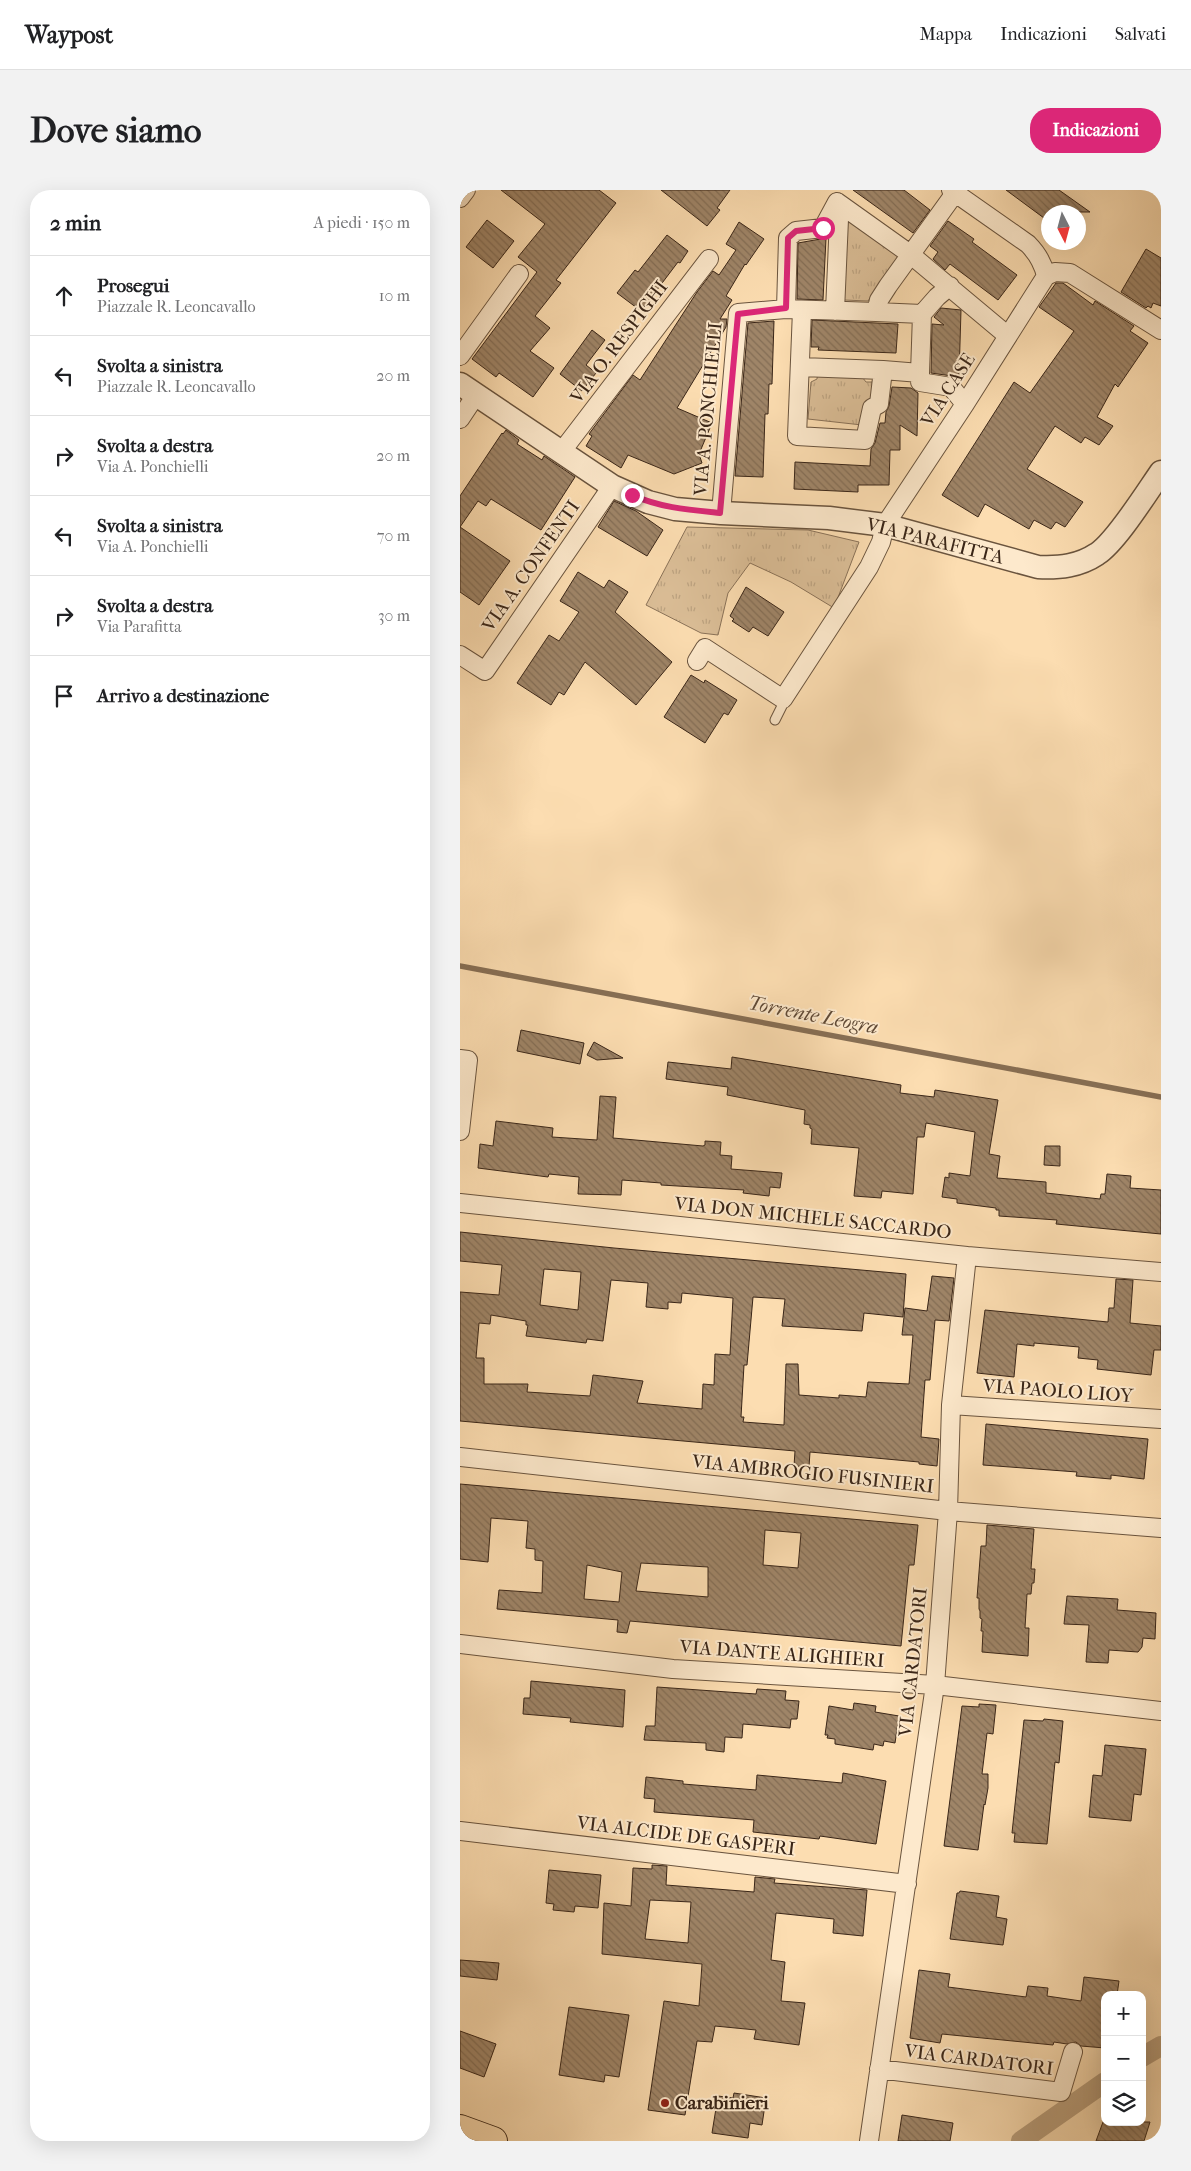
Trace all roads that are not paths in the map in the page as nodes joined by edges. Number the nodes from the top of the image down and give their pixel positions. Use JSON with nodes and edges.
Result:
{"nodes":[{"id":1,"x":466,"y":190,"type":"edge"},
{"id":2,"x":953,"y":192,"type":"edge"},
{"id":3,"x":460,"y":198,"type":"edge"},
{"id":4,"x":837,"y":202,"type":"junction"},
{"id":5,"x":910,"y":254,"type":"junction"},
{"id":6,"x":709,"y":259,"type":"dead end"},
{"id":7,"x":519,"y":274,"type":"dead end"},
{"id":8,"x":1046,"y":276,"type":"junction"},
{"id":9,"x":950,"y":286,"type":"junction"},
{"id":10,"x":794,"y":309,"type":"junction"},
{"id":11,"x":835,"y":311,"type":"junction"},
{"id":12,"x":876,"y":312,"type":"junction"},
{"id":13,"x":922,"y":314,"type":"junction"},
{"id":14,"x":1161,"y":330,"type":"edge"},
{"id":15,"x":1008,"y":336,"type":"junction"},
{"id":16,"x":460,"y":356,"type":"edge"},
{"id":17,"x":801,"y":366,"type":"junction"},
{"id":18,"x":883,"y":370,"type":"junction"},
{"id":19,"x":920,"y":373,"type":"junction"},
{"id":20,"x":468,"y":389,"type":"edge"},
{"id":21,"x":966,"y":404,"type":"junction"},
{"id":22,"x":460,"y":419,"type":"edge"},
{"id":23,"x":562,"y":451,"type":"junction"},
{"id":24,"x":1161,"y":472,"type":"edge"},
{"id":25,"x":612,"y":486,"type":"junction"},
{"id":26,"x":720,"y":513,"type":"junction"},
{"id":27,"x":885,"y":525,"type":"junction"},
{"id":28,"x":460,"y":655,"type":"edge"},
{"id":29,"x":697,"y":661,"type":"dead end"},
{"id":30,"x":783,"y":699,"type":"junction"},
{"id":31,"x":775,"y":720,"type":"dead end"},
{"id":32,"x":464,"y":1060,"type":"edge"},
{"id":33,"x":460,"y":1131,"type":"edge"},
{"id":34,"x":460,"y":1203,"type":"edge"},
{"id":35,"x":967,"y":1256,"type":"junction"},
{"id":36,"x":1161,"y":1272,"type":"edge"},
{"id":37,"x":951,"y":1405,"type":"junction"},
{"id":38,"x":1161,"y":1419,"type":"edge"},
{"id":39,"x":460,"y":1457,"type":"edge"},
{"id":40,"x":948,"y":1510,"type":"junction"},
{"id":41,"x":1161,"y":1528,"type":"edge"},
{"id":42,"x":460,"y":1644,"type":"edge"},
{"id":43,"x":935,"y":1685,"type":"junction"},
{"id":44,"x":1161,"y":1711,"type":"edge"},
{"id":45,"x":460,"y":1831,"type":"edge"},
{"id":46,"x":907,"y":1884,"type":"junction"},
{"id":47,"x":1072,"y":2052,"type":"dead end"},
{"id":48,"x":879,"y":2069,"type":"junction"},
{"id":49,"x":460,"y":2130,"type":"edge"},
{"id":50,"x":493,"y":2141,"type":"edge"},
{"id":51,"x":869,"y":2141,"type":"edge"}],
"edges":[{"from":1,"to":3,"type":"street"},
{"from":2,"to":5,"type":"street"},
{"from":2,"to":8,"type":"street"},
{"from":4,"to":5,"type":"street"},
{"from":4,"to":10,"type":"street"},
{"from":4,"to":11,"type":"street"},
{"from":5,"to":9,"type":"street"},
{"from":5,"to":12,"type":"street"},
{"from":6,"to":23,"type":"street","name":"VIA O. RESPIGHI"},
{"from":7,"to":16,"type":"street"},
{"from":8,"to":14,"type":"street"},
{"from":8,"to":15,"type":"street","name":"VIA CASE"},
{"from":9,"to":13,"type":"street"},
{"from":9,"to":15,"type":"street"},
{"from":10,"to":11,"type":"street"},
{"from":10,"to":17,"type":"street"},
{"from":10,"to":26,"type":"street","name":"VIA A. PONCHIELLI"},
{"from":11,"to":12,"type":"street"},
{"from":12,"to":13,"type":"street"},
{"from":13,"to":19,"type":"street"},
{"from":15,"to":21,"type":"street","name":"VIA CASE"},
{"from":17,"to":18,"type":"street"},
{"from":17,"to":18,"type":"street"},
{"from":18,"to":19,"type":"street"},
{"from":19,"to":21,"type":"street"},
{"from":20,"to":22,"type":"street"},
{"from":20,"to":23,"type":"street","name":"VIA PARAFITTA"},
{"from":21,"to":27,"type":"street","name":"VIA CASE"},
{"from":23,"to":25,"type":"street","name":"VIA PARAFITTA"},
{"from":24,"to":27,"type":"street","name":"VIA PARAFITTA"},
{"from":25,"to":26,"type":"street","name":"VIA PARAFITTA"},
{"from":25,"to":28,"type":"street","name":"VIA A. CONFENTI"},
{"from":26,"to":27,"type":"street","name":"VIA PARAFITTA"},
{"from":27,"to":30,"type":"street","name":"VIA CASE"},
{"from":29,"to":30,"type":"street"},
{"from":30,"to":31,"type":"lane"},
{"from":32,"to":33,"type":"street"},
{"from":34,"to":35,"type":"street","name":"VIA DON MICHELE SACCARDO"},
{"from":35,"to":36,"type":"street","name":"VIA DON MICHELE SACCARDO"},
{"from":35,"to":37,"type":"street","name":"VIA CARDATORI"},
{"from":37,"to":38,"type":"street","name":"VIA PAOLO LIOY"},
{"from":37,"to":40,"type":"street","name":"VIA CARDATORI"},
{"from":39,"to":40,"type":"street","name":"VIA AMBROGIO FUSINIERI"},
{"from":40,"to":41,"type":"street","name":"VIA AMBROGIO FUSINIERI"},
{"from":40,"to":43,"type":"street","name":"VIA CARDATORI"},
{"from":42,"to":43,"type":"street","name":"VIA DANTE ALIGHIERI"},
{"from":43,"to":44,"type":"street","name":"VIA DANTE ALIGHIERI"},
{"from":43,"to":46,"type":"street","name":"VIA CARDATORI"},
{"from":45,"to":46,"type":"street","name":"VIA ALCIDE DE GASPERI"},
{"from":46,"to":48,"type":"street","name":"VIA CARDATORI"},
{"from":47,"to":48,"type":"street","name":"VIA CARDATORI"},
{"from":48,"to":51,"type":"street","name":"VIA CARDATORI"},
{"from":49,"to":50,"type":"main road"}]}
